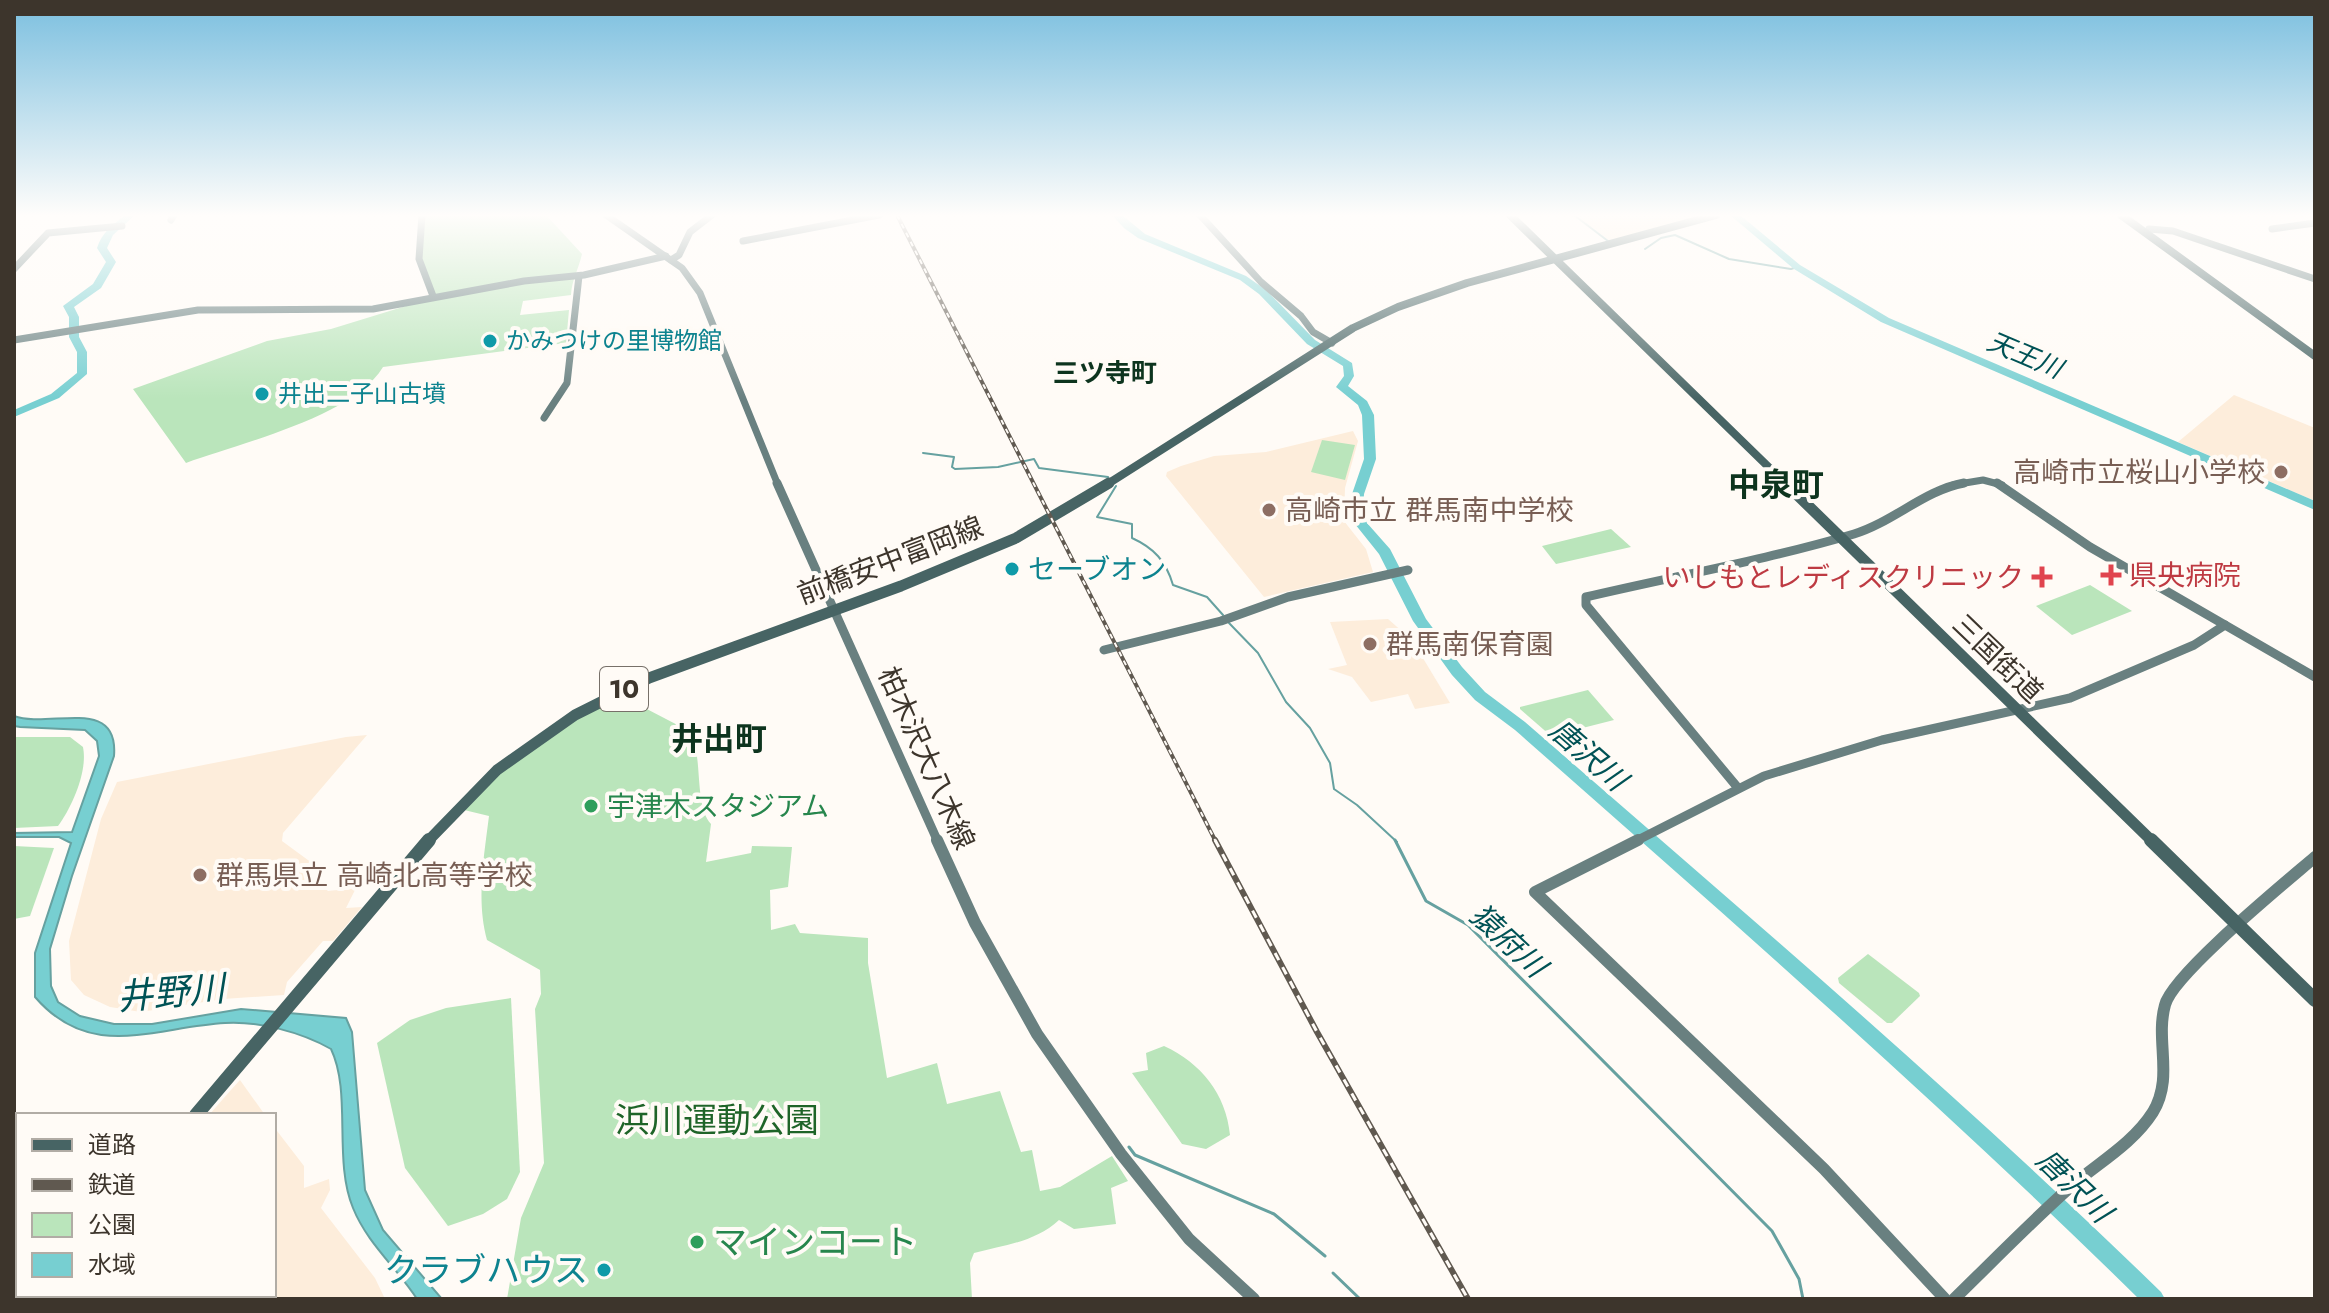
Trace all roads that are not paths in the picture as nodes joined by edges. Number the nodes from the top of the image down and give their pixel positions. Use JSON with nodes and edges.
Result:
{"nodes":[{"id":1,"x":426,"y":276,"type":"edge"},
{"id":2,"x":576,"y":276,"type":"edge"},
{"id":3,"x":579,"y":276,"type":"edge"},
{"id":4,"x":688,"y":276,"type":"edge"},
{"id":5,"x":1256,"y":276,"type":"edge"},
{"id":6,"x":1496,"y":276,"type":"edge"},
{"id":7,"x":1574,"y":276,"type":"edge"},
{"id":8,"x":2207,"y":276,"type":"edge"},
{"id":9,"x":2214,"y":276,"type":"edge"},
{"id":10,"x":433,"y":296,"type":"junction"},
{"id":11,"x":14,"y":340,"type":"edge"},
{"id":12,"x":1332,"y":343,"type":"junction"},
{"id":13,"x":2315,"y":350,"type":"edge"},
{"id":14,"x":2315,"y":356,"type":"edge"},
{"id":15,"x":544,"y":418,"type":"dead end"},
{"id":16,"x":1839,"y":537,"type":"junction"},
{"id":17,"x":1408,"y":570,"type":"dead end"},
{"id":18,"x":836,"y":610,"type":"junction"},
{"id":19,"x":2225,"y":625,"type":"junction"},
{"id":20,"x":1104,"y":650,"type":"dead end"},
{"id":21,"x":2315,"y":677,"type":"edge"},
{"id":22,"x":2017,"y":710,"type":"junction"},
{"id":23,"x":1738,"y":788,"type":"junction"},
{"id":24,"x":2315,"y":857,"type":"edge"},
{"id":25,"x":2238,"y":924,"type":"junction"},
{"id":26,"x":2315,"y":1000,"type":"edge"},
{"id":27,"x":198,"y":1113,"type":"edge"},
{"id":28,"x":1254,"y":1299,"type":"edge"},
{"id":29,"x":1945,"y":1299,"type":"edge"},
{"id":30,"x":1954,"y":1299,"type":"edge"}],
"edges":[{"from":1,"to":10,"type":"street"},
{"from":2,"to":10,"type":"street"},
{"from":3,"to":15,"type":"street"},
{"from":4,"to":18,"type":"street","name":"柏木沢大八木線"},
{"from":5,"to":12,"type":"street"},
{"from":6,"to":12,"type":"main road","name":"前橋安中富岡線","number":"10"},
{"from":7,"to":16,"type":"main road","name":"三国街道"},
{"from":8,"to":14,"type":"main road"},
{"from":9,"to":13,"type":"main road"},
{"from":10,"to":11,"type":"street"},
{"from":12,"to":18,"type":"main road","name":"前橋安中富岡線","number":"10"},
{"from":16,"to":19,"type":"street"},
{"from":16,"to":22,"type":"main road","name":"三国街道"},
{"from":16,"to":23,"type":"street"},
{"from":17,"to":20,"type":"street"},
{"from":18,"to":27,"type":"main road","name":"前橋安中富岡線","number":"10"},
{"from":18,"to":28,"type":"street","name":"柏木沢大八木線"},
{"from":19,"to":21,"type":"street"},
{"from":19,"to":22,"type":"street"},
{"from":22,"to":23,"type":"street"},
{"from":22,"to":25,"type":"main road","name":"三国街道"},
{"from":23,"to":29,"type":"street"},
{"from":24,"to":25,"type":"street"},
{"from":25,"to":26,"type":"main road","name":"三国街道"},
{"from":25,"to":30,"type":"street"}]}
